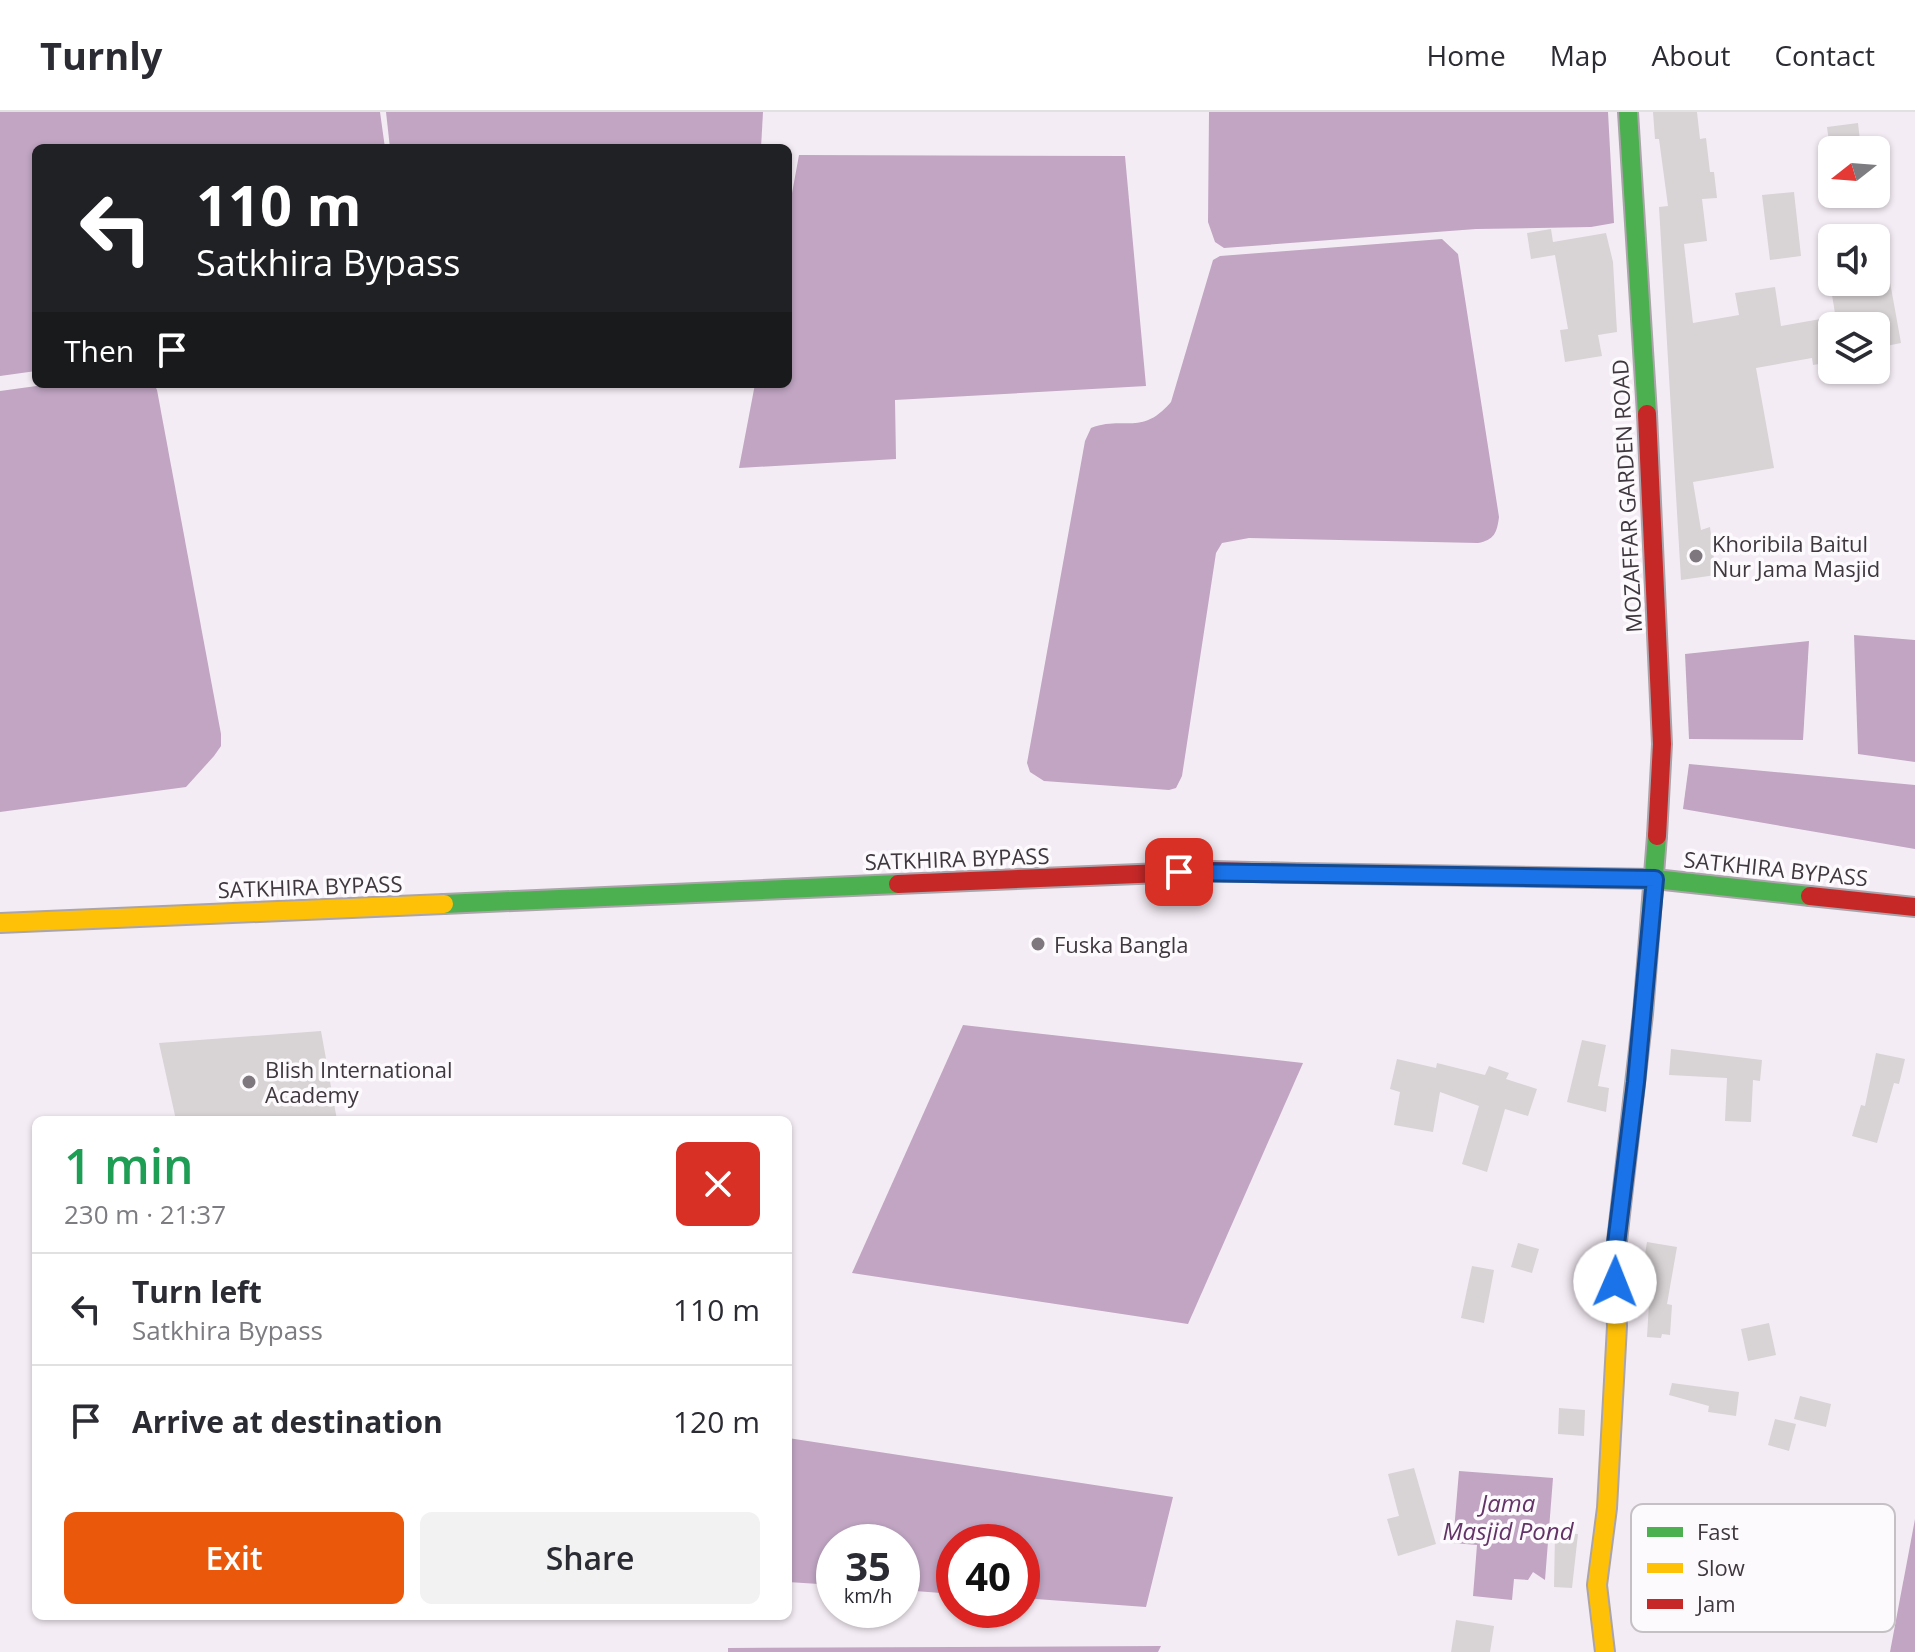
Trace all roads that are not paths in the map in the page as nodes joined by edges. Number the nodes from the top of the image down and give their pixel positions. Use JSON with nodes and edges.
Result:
{"nodes":[{"id":1,"x":1628,"y":112,"type":"edge"},
{"id":2,"x":1655,"y":879,"type":"junction"},
{"id":3,"x":1915,"y":907,"type":"edge"},
{"id":4,"x":0,"y":923,"type":"edge"},
{"id":5,"x":1605,"y":1652,"type":"edge"}],
"edges":[{"from":1,"to":2,"type":"main road","name":"MOZAFFAR GARDEN ROAD"},
{"from":2,"to":3,"type":"main road","name":"SATKHIRA BYPASS"},
{"from":2,"to":4,"type":"main road","name":"SATKHIRA BYPASS"},
{"from":2,"to":5,"type":"main road","name":"MOZAFFAR GARDEN ROAD"}]}
